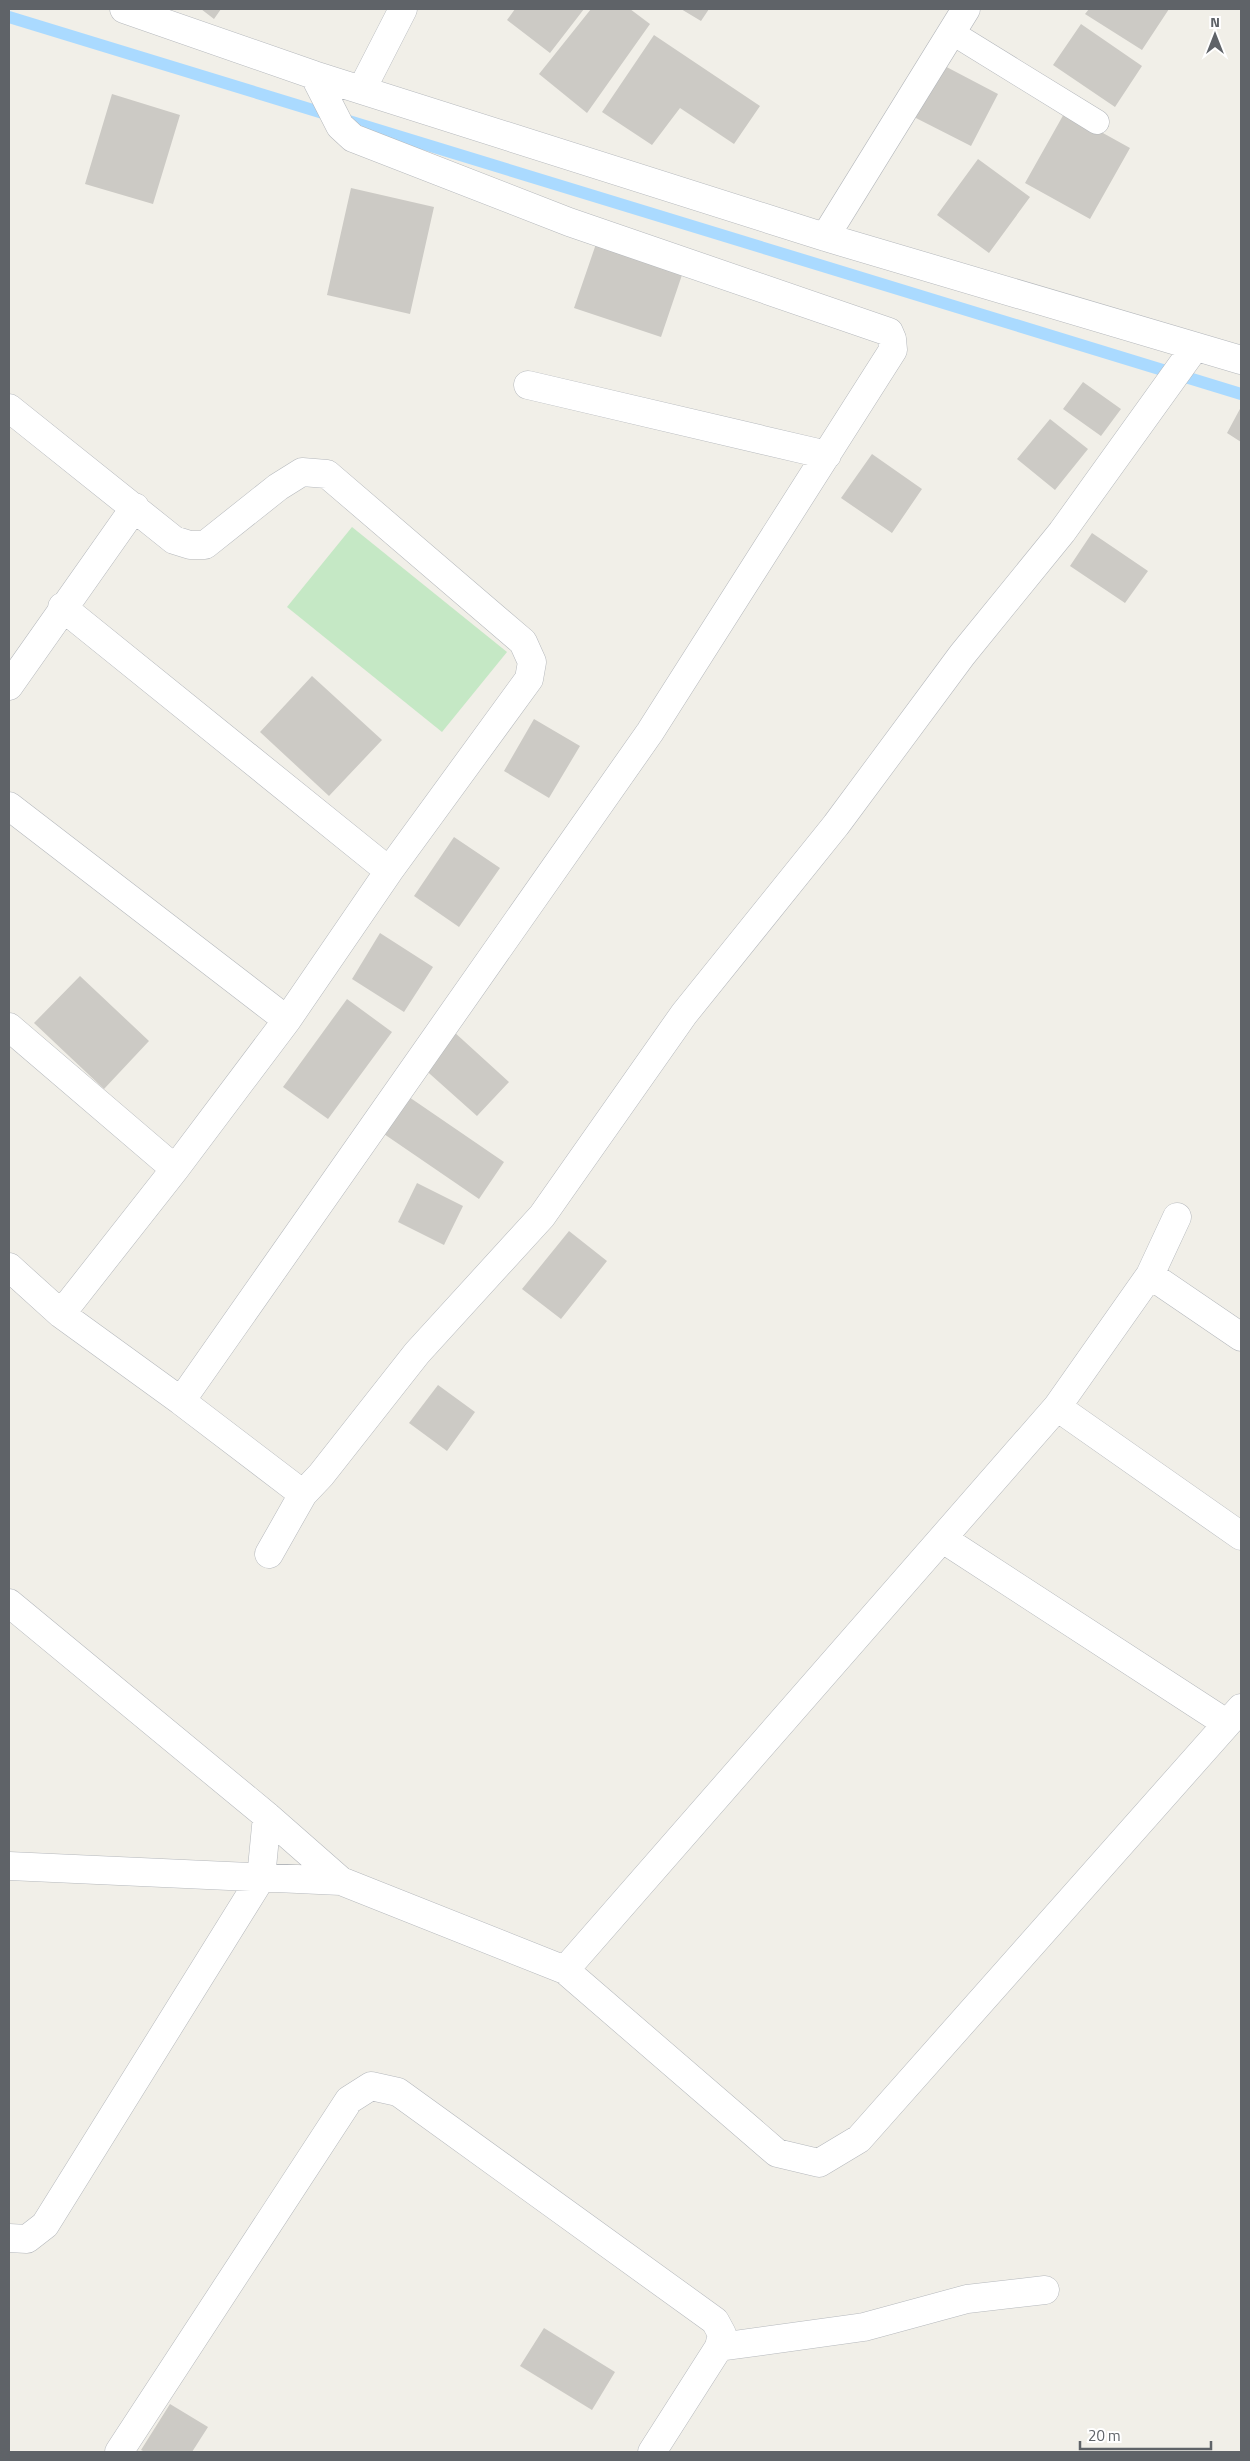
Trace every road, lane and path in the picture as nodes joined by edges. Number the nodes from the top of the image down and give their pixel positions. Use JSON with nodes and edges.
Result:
{"nodes":[{"id":1,"x":124,"y":9,"type":"edge"},
{"id":2,"x":403,"y":9,"type":"edge"},
{"id":3,"x":966,"y":9,"type":"edge"},
{"id":4,"x":951,"y":32,"type":"junction"},
{"id":5,"x":314,"y":75,"type":"junction"},
{"id":6,"x":362,"y":89,"type":"junction"},
{"id":7,"x":1097,"y":122,"type":"dead end"},
{"id":8,"x":824,"y":237,"type":"junction"},
{"id":9,"x":1195,"y":347,"type":"junction"},
{"id":10,"x":1241,"y":360,"type":"edge"},
{"id":11,"x":528,"y":385,"type":"dead end"},
{"id":12,"x":9,"y":408,"type":"edge"},
{"id":13,"x":827,"y":455,"type":"junction"},
{"id":14,"x":135,"y":507,"type":"junction"},
{"id":15,"x":62,"y":608,"type":"junction"},
{"id":16,"x":9,"y":686,"type":"edge"},
{"id":17,"x":9,"y":806,"type":"edge"},
{"id":18,"x":389,"y":870,"type":"junction"},
{"id":19,"x":287,"y":1020,"type":"junction"},
{"id":20,"x":9,"y":1027,"type":"edge"},
{"id":21,"x":175,"y":1169,"type":"junction"},
{"id":22,"x":1178,"y":1217,"type":"dead end"},
{"id":23,"x":9,"y":1267,"type":"edge"},
{"id":24,"x":1150,"y":1275,"type":"junction"},
{"id":25,"x":61,"y":1314,"type":"junction"},
{"id":26,"x":1241,"y":1336,"type":"edge"},
{"id":27,"x":181,"y":1401,"type":"junction"},
{"id":28,"x":1057,"y":1407,"type":"junction"},
{"id":29,"x":303,"y":1494,"type":"junction"},
{"id":30,"x":1241,"y":1536,"type":"edge"},
{"id":31,"x":943,"y":1539,"type":"junction"},
{"id":32,"x":269,"y":1554,"type":"dead end"},
{"id":33,"x":9,"y":1603,"type":"edge"},
{"id":34,"x":1234,"y":1716,"type":"edge"},
{"id":35,"x":266,"y":1816,"type":"junction"},
{"id":36,"x":9,"y":1866,"type":"edge"},
{"id":37,"x":262,"y":1878,"type":"junction"},
{"id":38,"x":341,"y":1881,"type":"junction"},
{"id":39,"x":565,"y":1970,"type":"junction"},
{"id":40,"x":9,"y":2238,"type":"edge"},
{"id":41,"x":1044,"y":2290,"type":"dead end"},
{"id":42,"x":720,"y":2347,"type":"junction"},
{"id":43,"x":120,"y":2452,"type":"edge"},
{"id":44,"x":652,"y":2452,"type":"edge"}],
"edges":[{"from":1,"to":5,"type":"street"},
{"from":2,"to":6,"type":"street"},
{"from":3,"to":4,"type":"street"},
{"from":4,"to":7,"type":"lane"},
{"from":4,"to":8,"type":"street"},
{"from":5,"to":6,"type":"street"},
{"from":5,"to":13,"type":"street"},
{"from":6,"to":8,"type":"street"},
{"from":8,"to":9,"type":"street"},
{"from":9,"to":10,"type":"street"},
{"from":9,"to":29,"type":"street"},
{"from":11,"to":13,"type":"street"},
{"from":12,"to":14,"type":"street"},
{"from":13,"to":27,"type":"street"},
{"from":14,"to":15,"type":"street"},
{"from":14,"to":18,"type":"street"},
{"from":15,"to":16,"type":"street"},
{"from":15,"to":18,"type":"street"},
{"from":17,"to":19,"type":"street"},
{"from":18,"to":19,"type":"street"},
{"from":19,"to":21,"type":"street"},
{"from":20,"to":21,"type":"street"},
{"from":21,"to":25,"type":"street"},
{"from":22,"to":24,"type":"street"},
{"from":23,"to":25,"type":"street"},
{"from":24,"to":26,"type":"street"},
{"from":24,"to":28,"type":"street"},
{"from":25,"to":27,"type":"street"},
{"from":27,"to":29,"type":"street"},
{"from":28,"to":30,"type":"street"},
{"from":28,"to":31,"type":"street"},
{"from":29,"to":32,"type":"street"},
{"from":31,"to":34,"type":"street"},
{"from":31,"to":39,"type":"street"},
{"from":33,"to":35,"type":"street"},
{"from":34,"to":39,"type":"street"},
{"from":35,"to":37,"type":"street"},
{"from":35,"to":38,"type":"street"},
{"from":36,"to":37,"type":"street"},
{"from":37,"to":38,"type":"street"},
{"from":37,"to":40,"type":"street"},
{"from":38,"to":39,"type":"street"},
{"from":41,"to":42,"type":"street"},
{"from":42,"to":43,"type":"street"},
{"from":42,"to":44,"type":"street"}]}
